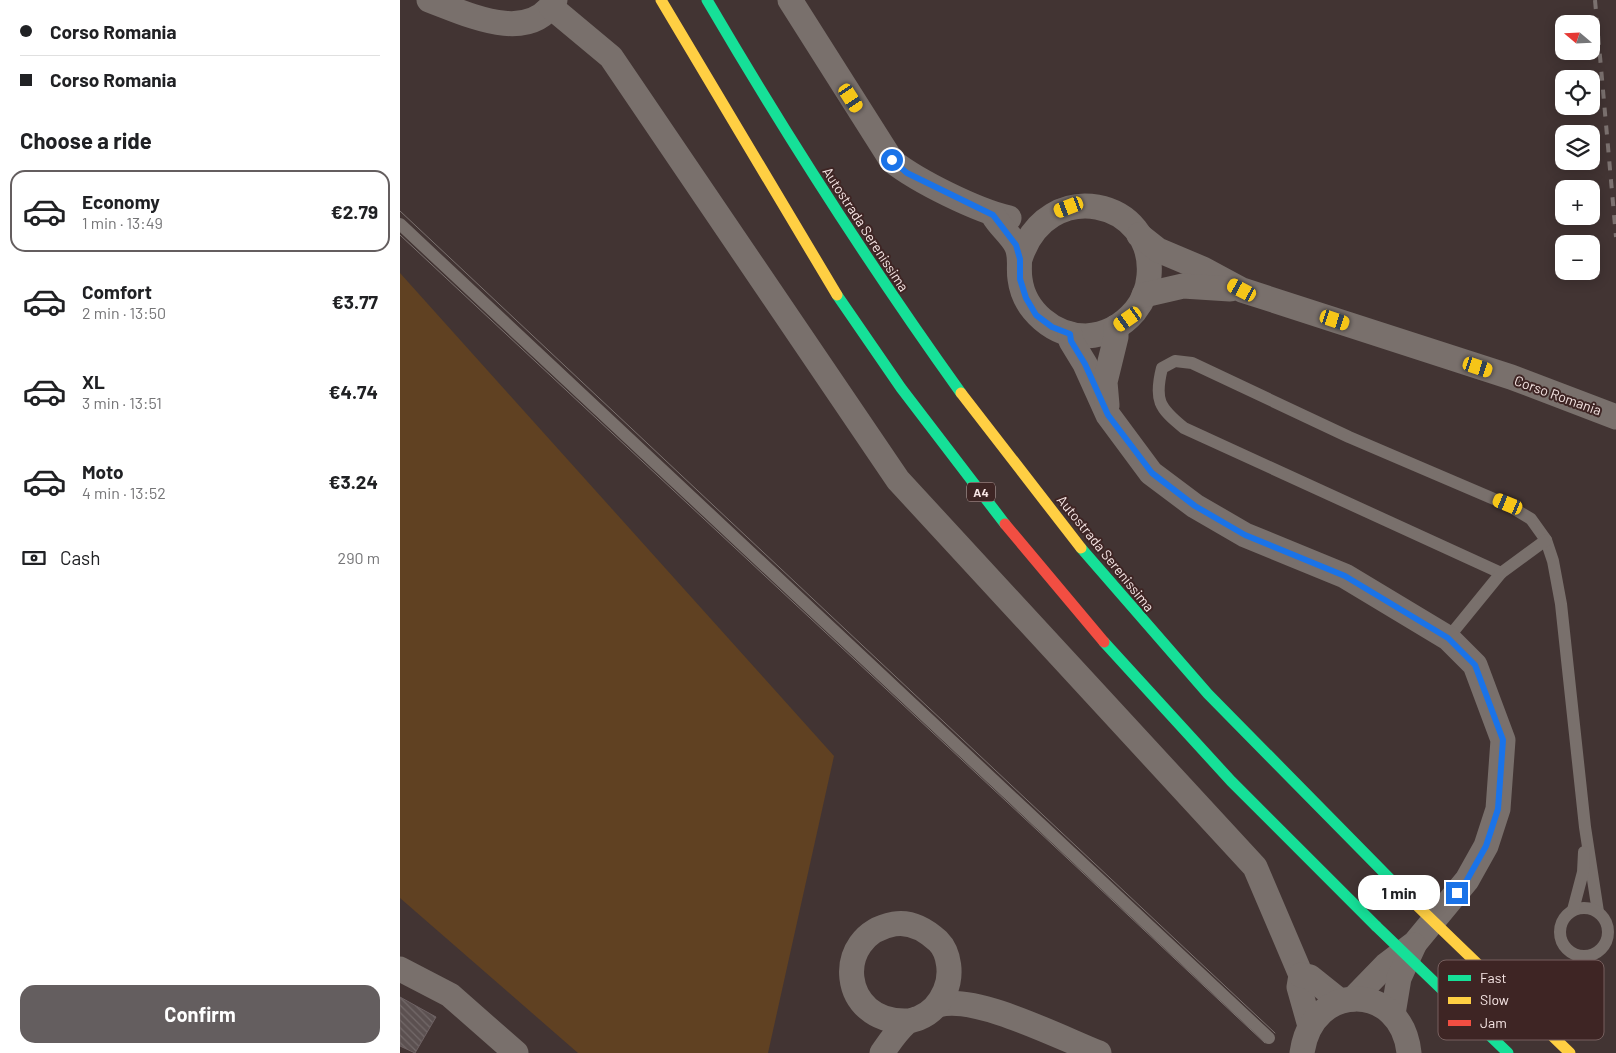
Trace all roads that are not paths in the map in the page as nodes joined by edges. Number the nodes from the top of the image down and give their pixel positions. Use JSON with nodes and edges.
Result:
{"nodes":[{"id":1,"x":429,"y":0,"type":"edge"},
{"id":2,"x":661,"y":0,"type":"edge"},
{"id":3,"x":707,"y":0,"type":"edge"},
{"id":4,"x":790,"y":0,"type":"edge"},
{"id":5,"x":553,"y":3,"type":"edge"},
{"id":6,"x":993,"y":215,"type":"junction"},
{"id":7,"x":1041,"y":222,"type":"junction"},
{"id":8,"x":400,"y":224,"type":"edge"},
{"id":9,"x":1139,"y":235,"type":"junction"},
{"id":10,"x":1020,"y":259,"type":"junction"},
{"id":11,"x":1242,"y":290,"type":"junction"},
{"id":12,"x":1144,"y":295,"type":"junction"},
{"id":13,"x":1116,"y":327,"type":"junction"},
{"id":14,"x":1070,"y":334,"type":"junction"},
{"id":15,"x":1108,"y":415,"type":"junction"},
{"id":16,"x":1616,"y":417,"type":"edge"},
{"id":17,"x":1546,"y":540,"type":"junction"},
{"id":18,"x":1500,"y":573,"type":"junction"},
{"id":19,"x":1448,"y":638,"type":"junction"},
{"id":20,"x":1585,"y":827,"type":"junction"},
{"id":21,"x":1572,"y":910,"type":"junction"},
{"id":22,"x":1598,"y":912,"type":"junction"},
{"id":23,"x":1415,"y":943,"type":"junction"},
{"id":24,"x":1474,"y":960,"type":"edge"},
{"id":25,"x":400,"y":969,"type":"edge"},
{"id":26,"x":949,"y":974,"type":"junction"},
{"id":27,"x":1301,"y":975,"type":"junction"},
{"id":28,"x":1438,"y":986,"type":"edge"},
{"id":29,"x":1347,"y":1000,"type":"junction"},
{"id":30,"x":938,"y":1004,"type":"junction"},
{"id":31,"x":984,"y":1006,"type":"junction"},
{"id":32,"x":1393,"y":1014,"type":"junction"},
{"id":33,"x":875,"y":1015,"type":"junction"},
{"id":34,"x":908,"y":1021,"type":"junction"},
{"id":35,"x":1310,"y":1026,"type":"junction"},
{"id":36,"x":1269,"y":1038,"type":"dead end"},
{"id":37,"x":1494,"y":1040,"type":"edge"},
{"id":38,"x":1557,"y":1040,"type":"edge"},
{"id":39,"x":516,"y":1053,"type":"edge"},
{"id":40,"x":874,"y":1053,"type":"edge"},
{"id":41,"x":882,"y":1053,"type":"edge"},
{"id":42,"x":1099,"y":1053,"type":"edge"},
{"id":43,"x":1302,"y":1053,"type":"edge"},
{"id":44,"x":1409,"y":1053,"type":"edge"},
{"id":45,"x":1508,"y":1053,"type":"edge"},
{"id":46,"x":1570,"y":1053,"type":"edge"}],
"edges":[{"from":1,"to":5,"type":"street"},
{"from":2,"to":28,"type":"highway","number":"A4","bridge":true},
{"from":3,"to":24,"type":"highway","name":"Autostrada Serenissima","bridge":true},
{"from":4,"to":6,"type":"street"},
{"from":5,"to":27,"type":"street"},
{"from":6,"to":7,"type":"street"},
{"from":6,"to":10,"type":"street"},
{"from":7,"to":9,"type":"street"},
{"from":7,"to":10,"type":"street"},
{"from":8,"to":36,"type":"lane"},
{"from":9,"to":11,"type":"street","name":"Corso Romania"},
{"from":9,"to":12,"type":"street"},
{"from":10,"to":14,"type":"street"},
{"from":11,"to":12,"type":"street","name":"Corso Romania"},
{"from":11,"to":16,"type":"street","name":"Corso Romania"},
{"from":12,"to":13,"type":"street"},
{"from":13,"to":14,"type":"street"},
{"from":13,"to":15,"type":"street"},
{"from":14,"to":15,"type":"street"},
{"from":15,"to":19,"type":"street"},
{"from":17,"to":18,"type":"lane"},
{"from":17,"to":18,"type":"lane"},
{"from":17,"to":20,"type":"lane"},
{"from":18,"to":19,"type":"lane"},
{"from":19,"to":23,"type":"street"},
{"from":20,"to":21,"type":"lane"},
{"from":20,"to":22,"type":"lane"},
{"from":21,"to":22,"type":"lane"},
{"from":21,"to":22,"type":"lane"},
{"from":23,"to":29,"type":"street"},
{"from":23,"to":32,"type":"street"},
{"from":25,"to":39,"type":"street"},
{"from":26,"to":30,"type":"street"},
{"from":26,"to":31,"type":"street"},
{"from":26,"to":33,"type":"street"},
{"from":27,"to":29,"type":"street"},
{"from":27,"to":35,"type":"street"},
{"from":29,"to":32,"type":"street"},
{"from":29,"to":35,"type":"street"},
{"from":30,"to":31,"type":"street"},
{"from":30,"to":34,"type":"street"},
{"from":31,"to":42,"type":"street"},
{"from":32,"to":44,"type":"street"},
{"from":33,"to":34,"type":"street"},
{"from":33,"to":40,"type":"street"},
{"from":34,"to":41,"type":"street"},
{"from":35,"to":43,"type":"street"},
{"from":37,"to":45,"type":"highway","number":"A4","bridge":true},
{"from":38,"to":46,"type":"highway","name":"Autostrada Serenissima","bridge":true}]}
